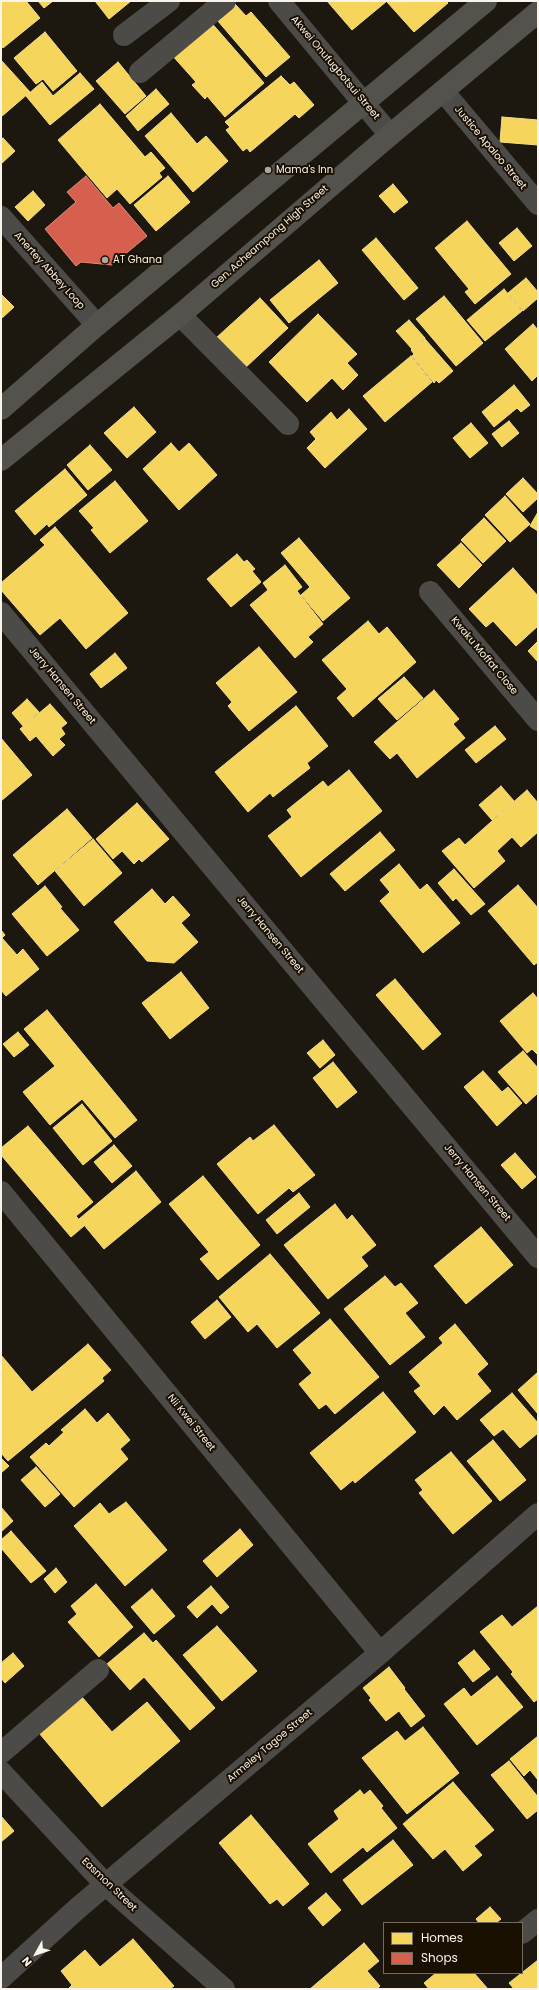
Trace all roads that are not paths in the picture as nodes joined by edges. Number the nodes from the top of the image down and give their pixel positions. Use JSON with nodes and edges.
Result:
{"nodes":[{"id":1,"x":169,"y":1,"type":"edge"},
{"id":2,"x":225,"y":1,"type":"edge"},
{"id":3,"x":279,"y":1,"type":"edge"},
{"id":4,"x":486,"y":1,"type":"edge"},
{"id":5,"x":538,"y":12,"type":"edge"},
{"id":6,"x":124,"y":35,"type":"dead end"},
{"id":7,"x":140,"y":72,"type":"dead end"},
{"id":8,"x":443,"y":91,"type":"junction"},
{"id":9,"x":364,"y":101,"type":"junction"},
{"id":10,"x":390,"y":135,"type":"junction"},
{"id":11,"x":538,"y":204,"type":"edge"},
{"id":12,"x":1,"y":217,"type":"edge"},
{"id":13,"x":180,"y":315,"type":"junction"},
{"id":14,"x":96,"y":325,"type":"junction"},
{"id":15,"x":1,"y":409,"type":"edge"},
{"id":16,"x":288,"y":424,"type":"dead end"},
{"id":17,"x":1,"y":460,"type":"edge"},
{"id":18,"x":430,"y":592,"type":"dead end"},
{"id":19,"x":1,"y":613,"type":"edge"},
{"id":20,"x":538,"y":720,"type":"edge"},
{"id":21,"x":1,"y":1192,"type":"edge"},
{"id":22,"x":538,"y":1257,"type":"edge"},
{"id":23,"x":538,"y":1514,"type":"edge"},
{"id":24,"x":380,"y":1653,"type":"junction"},
{"id":25,"x":98,"y":1670,"type":"dead end"},
{"id":26,"x":1,"y":1753,"type":"edge"},
{"id":27,"x":1,"y":1772,"type":"edge"},
{"id":28,"x":106,"y":1885,"type":"junction"},
{"id":29,"x":538,"y":1920,"type":"edge"},
{"id":30,"x":523,"y":1932,"type":"edge"},
{"id":31,"x":1,"y":1978,"type":"edge"},
{"id":32,"x":224,"y":1989,"type":"edge"}],
"edges":[{"from":1,"to":6,"type":"street"},
{"from":2,"to":7,"type":"street"},
{"from":3,"to":9,"type":"street","name":"Akwei Onufugbotsui Street"},
{"from":4,"to":9,"type":"main road"},
{"from":5,"to":8,"type":"main road","name":"Gen. Acheampong High Street"},
{"from":8,"to":10,"type":"main road","name":"Gen. Acheampong High Street"},
{"from":8,"to":11,"type":"street","name":"Justice Apaloo Street"},
{"from":9,"to":10,"type":"street","name":"Akwei Onufugbotsui Street"},
{"from":9,"to":14,"type":"main road"},
{"from":10,"to":13,"type":"main road","name":"Gen. Acheampong High Street"},
{"from":12,"to":14,"type":"street","name":"Anertey Abbey Loop"},
{"from":13,"to":16,"type":"street"},
{"from":13,"to":17,"type":"main road","name":"Gen. Acheampong High Street"},
{"from":14,"to":15,"type":"main road"},
{"from":18,"to":20,"type":"street","name":"Kwaku Moffat Close"},
{"from":19,"to":22,"type":"street","name":"Jerry Hansen Street"},
{"from":21,"to":24,"type":"street","name":"Nii Kwei Street"},
{"from":23,"to":24,"type":"street","name":"Armeley Tagoe Street"},
{"from":24,"to":28,"type":"street","name":"Armeley Tagoe Street"},
{"from":25,"to":26,"type":"street"},
{"from":27,"to":28,"type":"street","name":"Easmon Street"},
{"from":28,"to":31,"type":"street","name":"Armeley Tagoe Street"},
{"from":28,"to":32,"type":"street","name":"Easmon Street"},
{"from":29,"to":30,"type":"street"}]}
